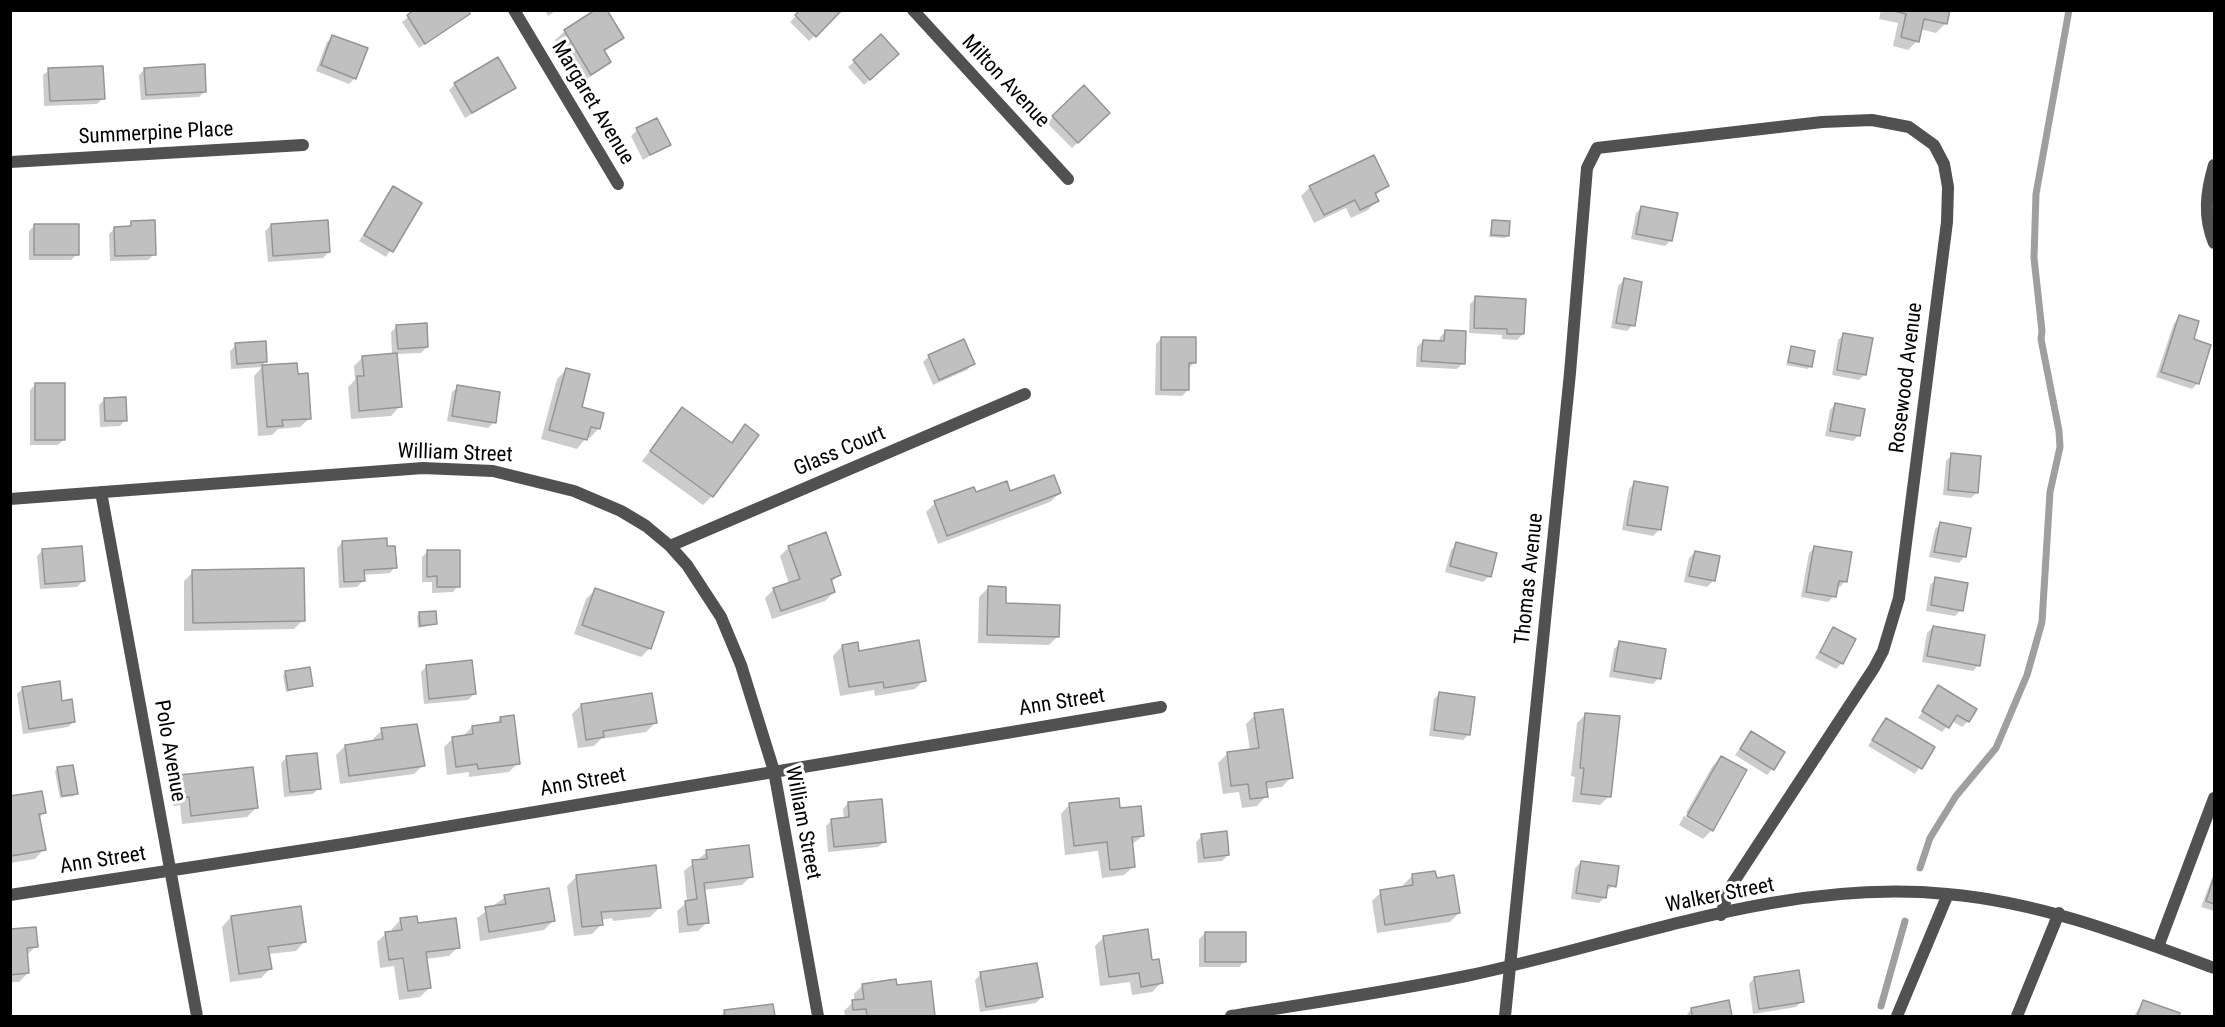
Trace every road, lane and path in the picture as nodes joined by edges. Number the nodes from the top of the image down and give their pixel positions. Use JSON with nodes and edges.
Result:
{"nodes":[{"id":1,"x":514,"y":10,"type":"edge"},
{"id":2,"x":913,"y":10,"type":"edge"},
{"id":3,"x":303,"y":145,"type":"dead end"},
{"id":4,"x":1597,"y":148,"type":"joint"},
{"id":5,"x":10,"y":162,"type":"edge"},
{"id":6,"x":2214,"y":165,"type":"edge"},
{"id":7,"x":1068,"y":179,"type":"dead end"},
{"id":8,"x":618,"y":184,"type":"dead end"},
{"id":9,"x":2214,"y":243,"type":"edge"},
{"id":10,"x":1025,"y":394,"type":"dead end"},
{"id":11,"x":101,"y":492,"type":"junction"},
{"id":12,"x":10,"y":499,"type":"edge"},
{"id":13,"x":670,"y":546,"type":"junction"},
{"id":14,"x":1161,"y":707,"type":"dead end"},
{"id":15,"x":774,"y":771,"type":"junction"},
{"id":16,"x":2214,"y":798,"type":"edge"},
{"id":17,"x":171,"y":870,"type":"junction"},
{"id":18,"x":1948,"y":894,"type":"junction"},
{"id":19,"x":10,"y":895,"type":"edge"},
{"id":20,"x":2060,"y":913,"type":"junction"},
{"id":21,"x":1721,"y":915,"type":"junction"},
{"id":22,"x":2157,"y":947,"type":"junction"},
{"id":23,"x":1511,"y":964,"type":"junction"},
{"id":24,"x":2214,"y":968,"type":"edge"},
{"id":25,"x":197,"y":1017,"type":"edge"},
{"id":26,"x":818,"y":1017,"type":"edge"},
{"id":27,"x":1231,"y":1017,"type":"edge"},
{"id":28,"x":1505,"y":1017,"type":"edge"},
{"id":29,"x":1897,"y":1017,"type":"edge"},
{"id":30,"x":2017,"y":1017,"type":"edge"}],
"edges":[{"from":1,"to":8,"type":"street","name":"Margaret Avenue"},
{"from":2,"to":7,"type":"street","name":"Milton Avenue"},
{"from":3,"to":5,"type":"street","name":"Summerpine Place"},
{"from":4,"to":21,"type":"street","name":"Rosewood Avenue"},
{"from":4,"to":23,"type":"street","name":"Thomas Avenue"},
{"from":6,"to":9,"type":"street"},
{"from":10,"to":13,"type":"street","name":"Glass Court"},
{"from":11,"to":12,"type":"street","name":"William Street"},
{"from":11,"to":13,"type":"street","name":"William Street"},
{"from":11,"to":17,"type":"street","name":"Polo Avenue"},
{"from":13,"to":15,"type":"street","name":"William Street"},
{"from":14,"to":15,"type":"street","name":"Ann Street"},
{"from":15,"to":17,"type":"street","name":"Ann Street"},
{"from":15,"to":26,"type":"street","name":"William Street"},
{"from":16,"to":22,"type":"street"},
{"from":17,"to":19,"type":"street","name":"Ann Street"},
{"from":17,"to":25,"type":"street","name":"Polo Avenue"},
{"from":18,"to":20,"type":"street","name":"Walker Street"},
{"from":18,"to":21,"type":"street","name":"Walker Street"},
{"from":18,"to":29,"type":"street"},
{"from":20,"to":22,"type":"street","name":"Walker Street"},
{"from":20,"to":30,"type":"street"},
{"from":21,"to":23,"type":"street","name":"Walker Street"},
{"from":22,"to":24,"type":"street","name":"Walker Street"},
{"from":23,"to":27,"type":"street","name":"Walker Street"},
{"from":23,"to":28,"type":"street","name":"Thomas Avenue"}]}
